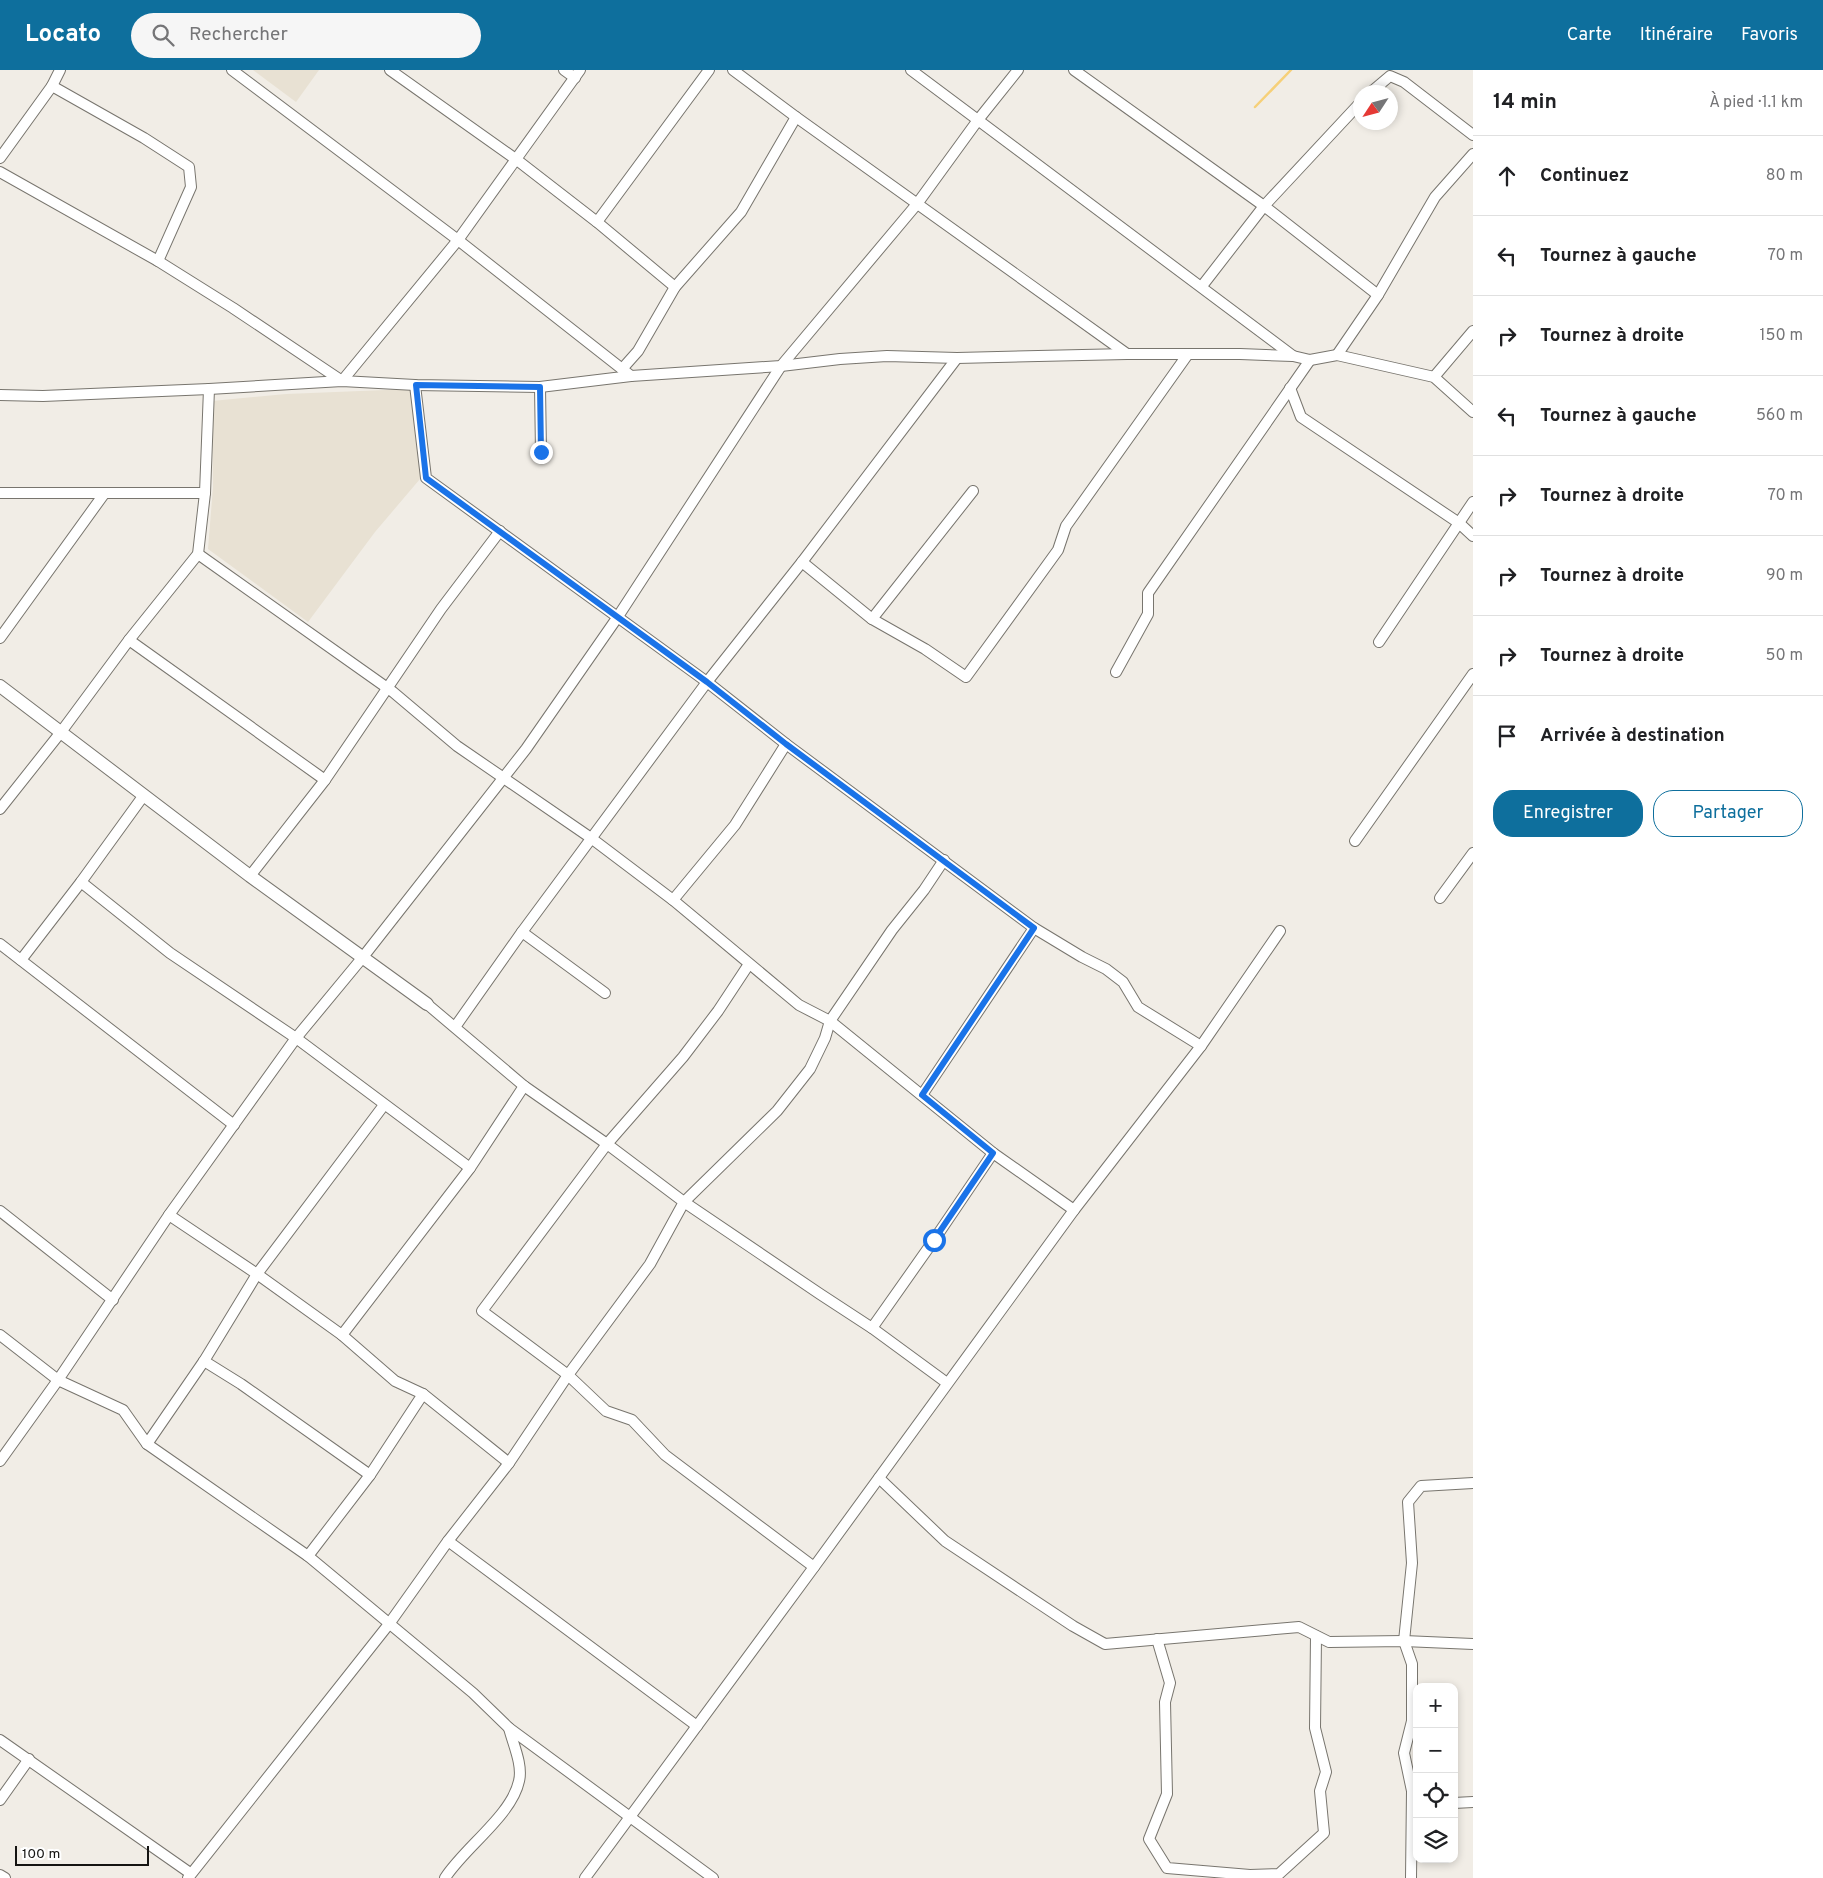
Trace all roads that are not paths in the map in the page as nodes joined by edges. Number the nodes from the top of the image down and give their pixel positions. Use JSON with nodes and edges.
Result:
{"nodes":[{"id":1,"x":60,"y":70,"type":"edge"},
{"id":2,"x":232,"y":70,"type":"edge"},
{"id":3,"x":390,"y":70,"type":"edge"},
{"id":4,"x":564,"y":70,"type":"edge"},
{"id":5,"x":709,"y":70,"type":"edge"},
{"id":6,"x":733,"y":70,"type":"edge"},
{"id":7,"x":911,"y":70,"type":"edge"},
{"id":8,"x":1018,"y":70,"type":"edge"},
{"id":9,"x":1074,"y":70,"type":"edge"},
{"id":10,"x":578,"y":74,"type":"edge"},
{"id":11,"x":1379,"y":85,"type":"edge"},
{"id":12,"x":52,"y":86,"type":"junction"},
{"id":13,"x":1353,"y":110,"type":"edge"},
{"id":14,"x":796,"y":117,"type":"junction"},
{"id":15,"x":978,"y":120,"type":"junction"},
{"id":16,"x":1473,"y":135,"type":"edge"},
{"id":17,"x":1473,"y":154,"type":"edge"},
{"id":18,"x":0,"y":158,"type":"edge"},
{"id":19,"x":517,"y":160,"type":"junction"},
{"id":20,"x":0,"y":172,"type":"edge"},
{"id":21,"x":917,"y":204,"type":"junction"},
{"id":22,"x":1264,"y":206,"type":"junction"},
{"id":23,"x":597,"y":222,"type":"junction"},
{"id":24,"x":458,"y":240,"type":"junction"},
{"id":25,"x":158,"y":261,"type":"junction"},
{"id":26,"x":1202,"y":286,"type":"junction"},
{"id":27,"x":675,"y":287,"type":"junction"},
{"id":28,"x":1378,"y":294,"type":"junction"},
{"id":29,"x":1473,"y":331,"type":"edge"},
{"id":30,"x":1127,"y":354,"type":"junction"},
{"id":31,"x":1188,"y":354,"type":"junction"},
{"id":32,"x":1337,"y":355,"type":"junction"},
{"id":33,"x":1293,"y":356,"type":"junction"},
{"id":34,"x":957,"y":358,"type":"junction"},
{"id":35,"x":1310,"y":360,"type":"junction"},
{"id":36,"x":781,"y":366,"type":"junction"},
{"id":37,"x":622,"y":369,"type":"junction"},
{"id":38,"x":631,"y":376,"type":"junction"},
{"id":39,"x":1434,"y":377,"type":"junction"},
{"id":40,"x":342,"y":381,"type":"junction"},
{"id":41,"x":416,"y":385,"type":"junction"},
{"id":42,"x":540,"y":387,"type":"junction"},
{"id":43,"x":1290,"y":388,"type":"junction"},
{"id":44,"x":209,"y":390,"type":"junction"},
{"id":45,"x":0,"y":395,"type":"edge"},
{"id":46,"x":1473,"y":412,"type":"edge"},
{"id":47,"x":541,"y":452,"type":"dead end"},
{"id":48,"x":973,"y":491,"type":"dead end"},
{"id":49,"x":0,"y":493,"type":"edge"},
{"id":50,"x":204,"y":493,"type":"junction"},
{"id":51,"x":104,"y":494,"type":"junction"},
{"id":52,"x":1473,"y":502,"type":"edge"},
{"id":53,"x":1459,"y":523,"type":"junction"},
{"id":54,"x":500,"y":531,"type":"junction"},
{"id":55,"x":1473,"y":536,"type":"edge"},
{"id":56,"x":198,"y":554,"type":"junction"},
{"id":57,"x":802,"y":562,"type":"junction"},
{"id":58,"x":617,"y":618,"type":"junction"},
{"id":59,"x":872,"y":619,"type":"junction"},
{"id":60,"x":0,"y":638,"type":"edge"},
{"id":61,"x":130,"y":640,"type":"junction"},
{"id":62,"x":1379,"y":642,"type":"dead end"},
{"id":63,"x":1116,"y":672,"type":"dead end"},
{"id":64,"x":1473,"y":674,"type":"edge"},
{"id":65,"x":707,"y":682,"type":"junction"},
{"id":66,"x":0,"y":686,"type":"edge"},
{"id":67,"x":386,"y":687,"type":"junction"},
{"id":68,"x":61,"y":732,"type":"junction"},
{"id":69,"x":786,"y":744,"type":"junction"},
{"id":70,"x":504,"y":777,"type":"junction"},
{"id":71,"x":325,"y":780,"type":"junction"},
{"id":72,"x":144,"y":795,"type":"junction"},
{"id":73,"x":0,"y":809,"type":"edge"},
{"id":74,"x":591,"y":838,"type":"junction"},
{"id":75,"x":1355,"y":841,"type":"dead end"},
{"id":76,"x":1473,"y":853,"type":"edge"},
{"id":77,"x":944,"y":860,"type":"junction"},
{"id":78,"x":250,"y":876,"type":"junction"},
{"id":79,"x":81,"y":882,"type":"junction"},
{"id":80,"x":1440,"y":898,"type":"dead end"},
{"id":81,"x":673,"y":900,"type":"junction"},
{"id":82,"x":1034,"y":928,"type":"junction"},
{"id":83,"x":1280,"y":931,"type":"dead end"},
{"id":84,"x":522,"y":932,"type":"junction"},
{"id":85,"x":0,"y":944,"type":"edge"},
{"id":86,"x":363,"y":957,"type":"junction"},
{"id":87,"x":21,"y":960,"type":"junction"},
{"id":88,"x":749,"y":964,"type":"junction"},
{"id":89,"x":605,"y":993,"type":"dead end"},
{"id":90,"x":427,"y":1004,"type":"joint"},
{"id":91,"x":830,"y":1021,"type":"junction"},
{"id":92,"x":455,"y":1027,"type":"junction"},
{"id":93,"x":296,"y":1038,"type":"junction"},
{"id":94,"x":1201,"y":1046,"type":"junction"},
{"id":95,"x":524,"y":1086,"type":"junction"},
{"id":96,"x":922,"y":1095,"type":"junction"},
{"id":97,"x":384,"y":1105,"type":"junction"},
{"id":98,"x":234,"y":1125,"type":"junction"},
{"id":99,"x":607,"y":1144,"type":"junction"},
{"id":100,"x":993,"y":1153,"type":"junction"},
{"id":101,"x":470,"y":1168,"type":"junction"},
{"id":102,"x":684,"y":1202,"type":"junction"},
{"id":103,"x":1074,"y":1210,"type":"junction"},
{"id":104,"x":0,"y":1211,"type":"edge"},
{"id":105,"x":170,"y":1215,"type":"junction"},
{"id":106,"x":257,"y":1274,"type":"junction"},
{"id":107,"x":113,"y":1300,"type":"junction"},
{"id":108,"x":872,"y":1328,"type":"junction"},
{"id":109,"x":0,"y":1335,"type":"edge"},
{"id":110,"x":342,"y":1335,"type":"junction"},
{"id":111,"x":204,"y":1361,"type":"junction"},
{"id":112,"x":568,"y":1375,"type":"junction"},
{"id":113,"x":58,"y":1380,"type":"junction"},
{"id":114,"x":948,"y":1383,"type":"junction"},
{"id":115,"x":424,"y":1394,"type":"junction"},
{"id":116,"x":147,"y":1444,"type":"junction"},
{"id":117,"x":0,"y":1461,"type":"edge"},
{"id":118,"x":509,"y":1464,"type":"junction"},
{"id":119,"x":370,"y":1475,"type":"junction"},
{"id":120,"x":879,"y":1478,"type":"junction"},
{"id":121,"x":1473,"y":1483,"type":"edge"},
{"id":122,"x":448,"y":1541,"type":"junction"},
{"id":123,"x":308,"y":1556,"type":"junction"},
{"id":124,"x":814,"y":1567,"type":"junction"},
{"id":125,"x":389,"y":1624,"type":"junction"},
{"id":126,"x":1316,"y":1636,"type":"junction"},
{"id":127,"x":1157,"y":1639,"type":"junction"},
{"id":128,"x":1404,"y":1641,"type":"junction"},
{"id":129,"x":1473,"y":1644,"type":"edge"},
{"id":130,"x":697,"y":1726,"type":"junction"},
{"id":131,"x":509,"y":1728,"type":"junction"},
{"id":132,"x":0,"y":1740,"type":"edge"},
{"id":133,"x":29,"y":1759,"type":"junction"},
{"id":134,"x":1413,"y":1789,"type":"edge"},
{"id":135,"x":0,"y":1800,"type":"edge"},
{"id":136,"x":1473,"y":1802,"type":"edge"},
{"id":137,"x":1458,"y":1803,"type":"edge"},
{"id":138,"x":629,"y":1816,"type":"junction"},
{"id":139,"x":1413,"y":1818,"type":"edge"},
{"id":140,"x":0,"y":1875,"type":"edge"},
{"id":141,"x":189,"y":1875,"type":"edge"},
{"id":142,"x":1251,"y":1877,"type":"edge"},
{"id":143,"x":5,"y":1878,"type":"edge"},
{"id":144,"x":445,"y":1878,"type":"edge"},
{"id":145,"x":584,"y":1878,"type":"edge"},
{"id":146,"x":714,"y":1878,"type":"edge"},
{"id":147,"x":1411,"y":1878,"type":"edge"}],
"edges":[{"from":1,"to":12,"type":"street"},
{"from":2,"to":24,"type":"street"},
{"from":3,"to":19,"type":"street"},
{"from":4,"to":10,"type":"street"},
{"from":5,"to":23,"type":"street"},
{"from":6,"to":14,"type":"street"},
{"from":7,"to":15,"type":"street"},
{"from":8,"to":15,"type":"street"},
{"from":9,"to":22,"type":"street"},
{"from":10,"to":19,"type":"street"},
{"from":11,"to":16,"type":"street"},
{"from":12,"to":18,"type":"street"},
{"from":12,"to":25,"type":"street"},
{"from":13,"to":22,"type":"street"},
{"from":14,"to":21,"type":"street"},
{"from":14,"to":27,"type":"street"},
{"from":15,"to":21,"type":"street"},
{"from":15,"to":26,"type":"street"},
{"from":17,"to":28,"type":"street"},
{"from":19,"to":23,"type":"street"},
{"from":19,"to":24,"type":"street"},
{"from":20,"to":25,"type":"street"},
{"from":21,"to":30,"type":"street"},
{"from":21,"to":36,"type":"street"},
{"from":22,"to":26,"type":"street"},
{"from":22,"to":28,"type":"street"},
{"from":23,"to":27,"type":"street"},
{"from":24,"to":37,"type":"street"},
{"from":24,"to":40,"type":"street"},
{"from":25,"to":40,"type":"street"},
{"from":26,"to":33,"type":"street"},
{"from":27,"to":37,"type":"street"},
{"from":28,"to":32,"type":"street"},
{"from":29,"to":39,"type":"street"},
{"from":30,"to":31,"type":"street"},
{"from":30,"to":34,"type":"street"},
{"from":31,"to":33,"type":"street"},
{"from":31,"to":59,"type":"street"},
{"from":32,"to":35,"type":"street"},
{"from":32,"to":39,"type":"street"},
{"from":33,"to":35,"type":"street"},
{"from":34,"to":36,"type":"street"},
{"from":34,"to":57,"type":"street"},
{"from":35,"to":43,"type":"street"},
{"from":36,"to":38,"type":"street"},
{"from":36,"to":58,"type":"street"},
{"from":37,"to":38,"type":"street"},
{"from":38,"to":42,"type":"street"},
{"from":39,"to":46,"type":"street"},
{"from":40,"to":41,"type":"street"},
{"from":40,"to":44,"type":"street"},
{"from":41,"to":42,"type":"street"},
{"from":41,"to":54,"type":"street"},
{"from":42,"to":47,"type":"street"},
{"from":43,"to":53,"type":"street"},
{"from":43,"to":63,"type":"street"},
{"from":44,"to":45,"type":"street"},
{"from":44,"to":50,"type":"street"},
{"from":48,"to":59,"type":"street"},
{"from":49,"to":51,"type":"street"},
{"from":50,"to":51,"type":"street"},
{"from":50,"to":56,"type":"street"},
{"from":51,"to":60,"type":"street"},
{"from":52,"to":53,"type":"street"},
{"from":53,"to":55,"type":"street"},
{"from":53,"to":62,"type":"street"},
{"from":54,"to":58,"type":"street"},
{"from":54,"to":67,"type":"street"},
{"from":56,"to":61,"type":"street"},
{"from":56,"to":67,"type":"street"},
{"from":57,"to":59,"type":"street"},
{"from":57,"to":65,"type":"street"},
{"from":58,"to":65,"type":"street"},
{"from":58,"to":70,"type":"street"},
{"from":61,"to":68,"type":"street"},
{"from":61,"to":71,"type":"street"},
{"from":64,"to":75,"type":"street"},
{"from":65,"to":69,"type":"street"},
{"from":65,"to":74,"type":"street"},
{"from":66,"to":68,"type":"street"},
{"from":67,"to":70,"type":"street"},
{"from":67,"to":71,"type":"street"},
{"from":68,"to":72,"type":"street"},
{"from":68,"to":73,"type":"street"},
{"from":69,"to":77,"type":"street"},
{"from":69,"to":81,"type":"street"},
{"from":70,"to":74,"type":"street"},
{"from":70,"to":86,"type":"street"},
{"from":71,"to":78,"type":"street"},
{"from":72,"to":78,"type":"street"},
{"from":72,"to":79,"type":"street"},
{"from":74,"to":81,"type":"street"},
{"from":74,"to":84,"type":"street"},
{"from":76,"to":80,"type":"street"},
{"from":77,"to":82,"type":"street"},
{"from":77,"to":91,"type":"street"},
{"from":78,"to":86,"type":"street"},
{"from":79,"to":87,"type":"street"},
{"from":79,"to":93,"type":"street"},
{"from":81,"to":88,"type":"street"},
{"from":82,"to":94,"type":"street"},
{"from":82,"to":96,"type":"street"},
{"from":83,"to":94,"type":"street"},
{"from":84,"to":89,"type":"street"},
{"from":84,"to":92,"type":"street"},
{"from":85,"to":87,"type":"street"},
{"from":86,"to":90,"type":"street"},
{"from":86,"to":93,"type":"street"},
{"from":87,"to":98,"type":"street"},
{"from":88,"to":91,"type":"street"},
{"from":88,"to":99,"type":"street"},
{"from":90,"to":92,"type":"street"},
{"from":91,"to":96,"type":"street"},
{"from":91,"to":102,"type":"street"},
{"from":92,"to":95,"type":"street"},
{"from":93,"to":97,"type":"street"},
{"from":93,"to":98,"type":"street"},
{"from":94,"to":103,"type":"street"},
{"from":95,"to":99,"type":"street"},
{"from":95,"to":101,"type":"street"},
{"from":96,"to":100,"type":"street"},
{"from":97,"to":101,"type":"street"},
{"from":97,"to":106,"type":"street"},
{"from":98,"to":105,"type":"street"},
{"from":99,"to":102,"type":"street"},
{"from":99,"to":112,"type":"street"},
{"from":100,"to":103,"type":"street"},
{"from":100,"to":108,"type":"street"},
{"from":101,"to":110,"type":"street"},
{"from":102,"to":108,"type":"street"},
{"from":102,"to":112,"type":"street"},
{"from":103,"to":114,"type":"street"},
{"from":104,"to":107,"type":"street"},
{"from":105,"to":106,"type":"street"},
{"from":105,"to":107,"type":"street"},
{"from":106,"to":110,"type":"street"},
{"from":106,"to":111,"type":"street"},
{"from":107,"to":113,"type":"street"},
{"from":108,"to":114,"type":"street"},
{"from":109,"to":113,"type":"street"},
{"from":110,"to":115,"type":"street"},
{"from":111,"to":116,"type":"street"},
{"from":111,"to":119,"type":"street"},
{"from":112,"to":118,"type":"street"},
{"from":112,"to":124,"type":"street"},
{"from":113,"to":116,"type":"street"},
{"from":113,"to":117,"type":"street"},
{"from":114,"to":120,"type":"street"},
{"from":115,"to":118,"type":"street"},
{"from":115,"to":119,"type":"street"},
{"from":116,"to":123,"type":"street"},
{"from":118,"to":122,"type":"street"},
{"from":119,"to":123,"type":"street"},
{"from":120,"to":124,"type":"street"},
{"from":120,"to":127,"type":"street"},
{"from":121,"to":128,"type":"street"},
{"from":122,"to":125,"type":"street"},
{"from":122,"to":130,"type":"street"},
{"from":123,"to":125,"type":"street"},
{"from":124,"to":130,"type":"street"},
{"from":125,"to":131,"type":"street"},
{"from":125,"to":141,"type":"street"},
{"from":126,"to":127,"type":"street"},
{"from":126,"to":128,"type":"street"},
{"from":126,"to":142,"type":"street"},
{"from":127,"to":142,"type":"street"},
{"from":128,"to":129,"type":"street"},
{"from":128,"to":134,"type":"street"},
{"from":130,"to":138,"type":"street"},
{"from":131,"to":138,"type":"street"},
{"from":131,"to":144,"type":"street"},
{"from":132,"to":133,"type":"street"},
{"from":133,"to":135,"type":"street"},
{"from":133,"to":141,"type":"street"},
{"from":136,"to":137,"type":"street"},
{"from":138,"to":145,"type":"street"},
{"from":138,"to":146,"type":"street"},
{"from":139,"to":147,"type":"street"},
{"from":140,"to":143,"type":"street"}]}
